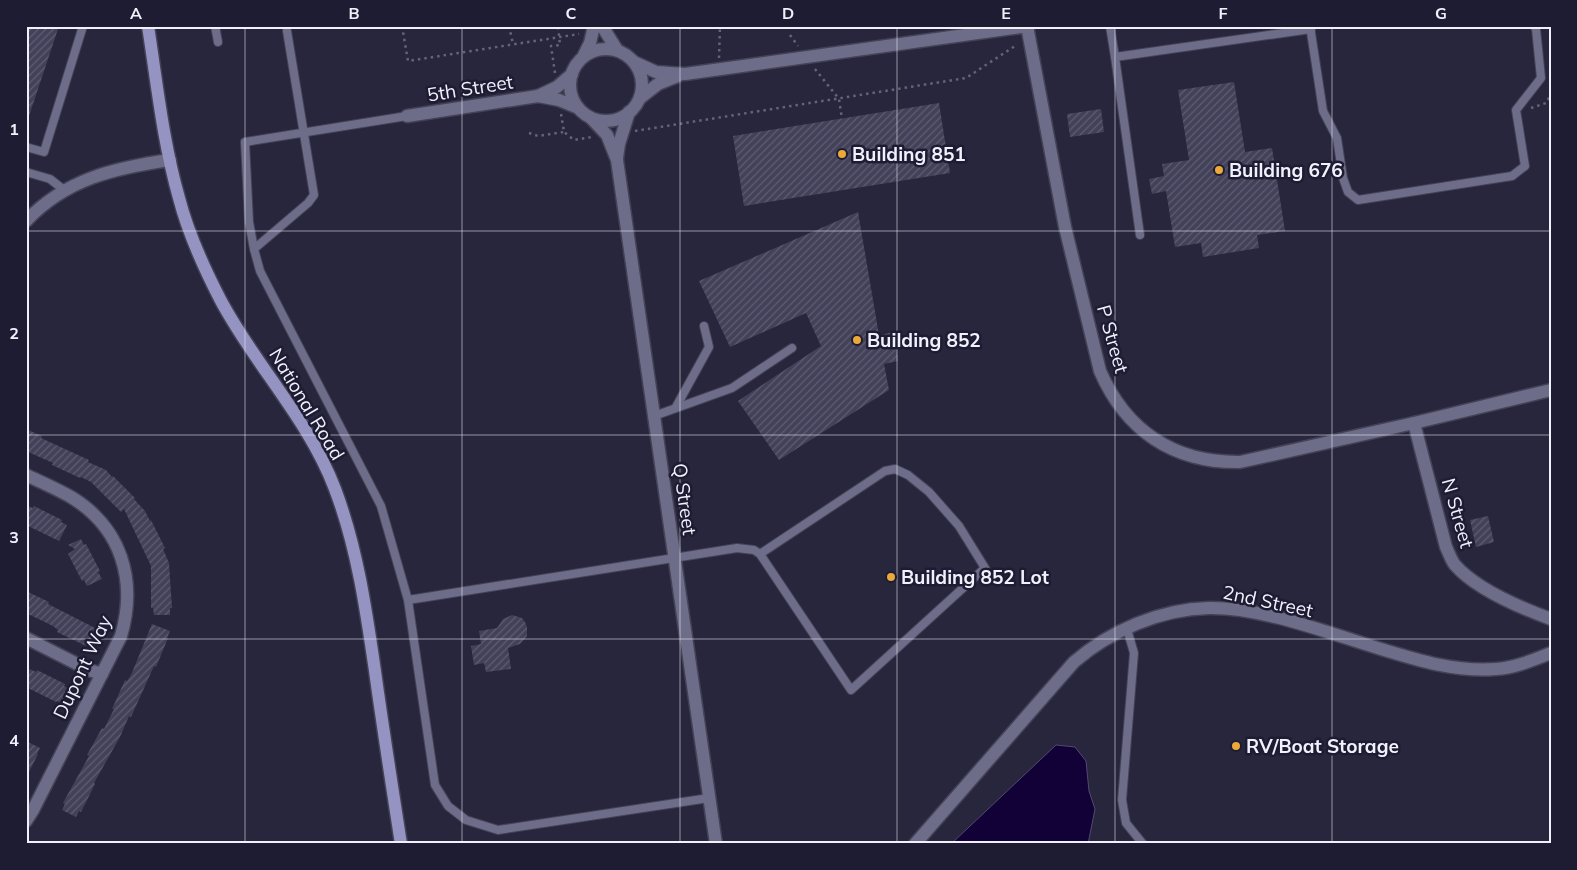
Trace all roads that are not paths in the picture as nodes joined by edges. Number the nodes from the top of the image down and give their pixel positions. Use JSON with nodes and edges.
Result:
{"nodes":[{"id":1,"x":83,"y":26,"type":"edge"},
{"id":2,"x":148,"y":26,"type":"edge"},
{"id":3,"x":215,"y":26,"type":"edge"},
{"id":4,"x":602,"y":26,"type":"edge"},
{"id":5,"x":1028,"y":26,"type":"edge"},
{"id":6,"x":1110,"y":26,"type":"edge"},
{"id":7,"x":1534,"y":26,"type":"edge"},
{"id":8,"x":1311,"y":28,"type":"edge"},
{"id":9,"x":589,"y":30,"type":"edge"},
{"id":10,"x":287,"y":31,"type":"dead end"},
{"id":11,"x":962,"y":31,"type":"edge"},
{"id":12,"x":218,"y":42,"type":"dead end"},
{"id":13,"x":617,"y":50,"type":"junction"},
{"id":14,"x":584,"y":56,"type":"junction"},
{"id":15,"x":1114,"y":57,"type":"junction"},
{"id":16,"x":634,"y":62,"type":"junction"},
{"id":17,"x":572,"y":74,"type":"junction"},
{"id":18,"x":685,"y":74,"type":"junction"},
{"id":19,"x":538,"y":96,"type":"junction"},
{"id":20,"x":640,"y":98,"type":"junction"},
{"id":21,"x":576,"y":107,"type":"junction"},
{"id":22,"x":630,"y":112,"type":"junction"},
{"id":23,"x":407,"y":116,"type":"joint"},
{"id":24,"x":591,"y":118,"type":"junction"},
{"id":25,"x":304,"y":132,"type":"junction"},
{"id":26,"x":26,"y":147,"type":"edge"},
{"id":27,"x":170,"y":160,"type":"junction"},
{"id":28,"x":617,"y":160,"type":"junction"},
{"id":29,"x":26,"y":172,"type":"edge"},
{"id":30,"x":64,"y":190,"type":"junction"},
{"id":31,"x":26,"y":221,"type":"edge"},
{"id":32,"x":1140,"y":235,"type":"dead end"},
{"id":33,"x":254,"y":249,"type":"junction"},
{"id":34,"x":704,"y":326,"type":"dead end"},
{"id":35,"x":792,"y":348,"type":"dead end"},
{"id":36,"x":1551,"y":390,"type":"edge"},
{"id":37,"x":676,"y":407,"type":"junction"},
{"id":38,"x":654,"y":416,"type":"junction"},
{"id":39,"x":1414,"y":423,"type":"junction"},
{"id":40,"x":26,"y":475,"type":"edge"},
{"id":41,"x":760,"y":554,"type":"junction"},
{"id":42,"x":674,"y":557,"type":"junction"},
{"id":43,"x":408,"y":600,"type":"junction"},
{"id":44,"x":1551,"y":620,"type":"edge"},
{"id":45,"x":1127,"y":628,"type":"junction"},
{"id":46,"x":26,"y":638,"type":"edge"},
{"id":47,"x":1551,"y":653,"type":"edge"},
{"id":48,"x":102,"y":674,"type":"junction"},
{"id":49,"x":709,"y":798,"type":"junction"},
{"id":50,"x":26,"y":821,"type":"edge"},
{"id":51,"x":401,"y":844,"type":"edge"},
{"id":52,"x":716,"y":844,"type":"edge"},
{"id":53,"x":915,"y":844,"type":"edge"},
{"id":54,"x":1143,"y":844,"type":"edge"}],
"edges":[{"from":1,"to":26,"type":"lane"},
{"from":2,"to":27,"type":"main road","name":"National Road"},
{"from":3,"to":12,"type":"lane"},
{"from":4,"to":13,"type":"street"},
{"from":5,"to":11,"type":"street"},
{"from":5,"to":39,"type":"street","name":"P Street"},
{"from":6,"to":15,"type":"lane"},
{"from":7,"to":8,"type":"lane"},
{"from":8,"to":15,"type":"lane"},
{"from":9,"to":14,"type":"street"},
{"from":10,"to":25,"type":"lane"},
{"from":11,"to":18,"type":"street"},
{"from":13,"to":14,"type":"street"},
{"from":13,"to":16,"type":"street"},
{"from":14,"to":17,"type":"street"},
{"from":15,"to":32,"type":"lane"},
{"from":16,"to":18,"type":"street"},
{"from":16,"to":20,"type":"street"},
{"from":17,"to":19,"type":"street","name":"5th Street"},
{"from":17,"to":21,"type":"street"},
{"from":18,"to":20,"type":"street"},
{"from":19,"to":21,"type":"street","name":"5th Street"},
{"from":19,"to":23,"type":"street","name":"5th Street"},
{"from":20,"to":22,"type":"street"},
{"from":21,"to":24,"type":"street"},
{"from":22,"to":24,"type":"street"},
{"from":22,"to":28,"type":"street","name":"Q Street"},
{"from":23,"to":25,"type":"lane"},
{"from":24,"to":28,"type":"street","name":"Q Street"},
{"from":25,"to":33,"type":"lane"},
{"from":25,"to":33,"type":"lane"},
{"from":27,"to":30,"type":"street"},
{"from":27,"to":51,"type":"main road","name":"National Road"},
{"from":28,"to":38,"type":"street","name":"Q Street"},
{"from":29,"to":30,"type":"lane"},
{"from":30,"to":31,"type":"street"},
{"from":33,"to":43,"type":"lane"},
{"from":34,"to":37,"type":"lane"},
{"from":35,"to":37,"type":"lane"},
{"from":36,"to":39,"type":"street","name":"P Street"},
{"from":37,"to":38,"type":"lane"},
{"from":38,"to":42,"type":"street","name":"Q Street"},
{"from":39,"to":44,"type":"street","name":"N Street"},
{"from":40,"to":48,"type":"street","name":"Dupont Way"},
{"from":41,"to":41,"type":"lane"},
{"from":41,"to":42,"type":"lane"},
{"from":42,"to":43,"type":"lane"},
{"from":42,"to":49,"type":"street","name":"Q Street"},
{"from":43,"to":49,"type":"lane"},
{"from":45,"to":47,"type":"street","name":"2nd Street"},
{"from":45,"to":53,"type":"street","name":"2nd Street"},
{"from":45,"to":54,"type":"lane"},
{"from":46,"to":48,"type":"street"},
{"from":48,"to":50,"type":"street","name":"Dupont Way"},
{"from":49,"to":52,"type":"street","name":"Q Street"}]}
